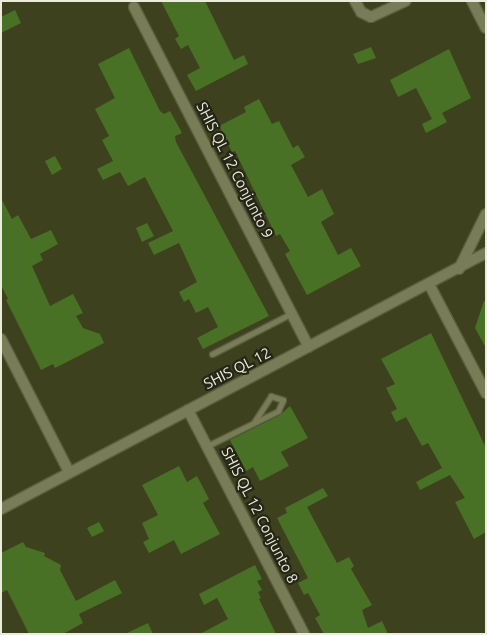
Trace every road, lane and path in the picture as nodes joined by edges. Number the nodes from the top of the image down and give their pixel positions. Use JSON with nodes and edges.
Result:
{"nodes":[{"id":1,"x":355,"y":1,"type":"edge"},
{"id":2,"x":405,"y":1,"type":"edge"},
{"id":3,"x":472,"y":1,"type":"edge"},
{"id":4,"x":134,"y":7,"type":"dead end"},
{"id":5,"x":486,"y":28,"type":"edge"},
{"id":6,"x":486,"y":214,"type":"edge"},
{"id":7,"x":486,"y":253,"type":"edge"},
{"id":8,"x":459,"y":269,"type":"junction"},
{"id":9,"x":430,"y":286,"type":"junction"},
{"id":10,"x":292,"y":314,"type":"junction"},
{"id":11,"x":1,"y":339,"type":"edge"},
{"id":12,"x":309,"y":347,"type":"junction"},
{"id":13,"x":212,"y":354,"type":"dead end"},
{"id":14,"x":486,"y":393,"type":"edge"},
{"id":15,"x":188,"y":410,"type":"junction"},
{"id":16,"x":254,"y":422,"type":"junction"},
{"id":17,"x":207,"y":446,"type":"junction"},
{"id":18,"x":69,"y":472,"type":"junction"},
{"id":19,"x":1,"y":509,"type":"edge"},
{"id":20,"x":304,"y":634,"type":"edge"}],
"edges":[{"from":1,"to":2,"type":"street"},
{"from":3,"to":5,"type":"street"},
{"from":4,"to":10,"type":"street","name":"SHIS QL 12 Conjunto 9"},
{"from":6,"to":8,"type":"street"},
{"from":7,"to":8,"type":"street","name":"SHIS QL 12"},
{"from":8,"to":9,"type":"street","name":"SHIS QL 12"},
{"from":9,"to":12,"type":"street","name":"SHIS QL 12"},
{"from":9,"to":14,"type":"street"},
{"from":10,"to":12,"type":"street","name":"SHIS QL 12 Conjunto 9"},
{"from":10,"to":13,"type":"lane"},
{"from":11,"to":18,"type":"street"},
{"from":12,"to":15,"type":"street","name":"SHIS QL 12"},
{"from":15,"to":17,"type":"street","name":"SHIS QL 12 Conjunto 8"},
{"from":15,"to":18,"type":"street","name":"SHIS QL 12"},
{"from":16,"to":16,"type":"lane"},
{"from":16,"to":17,"type":"lane"},
{"from":17,"to":20,"type":"street","name":"SHIS QL 12 Conjunto 8"},
{"from":18,"to":19,"type":"street","name":"SHIS QL 12"}]}
